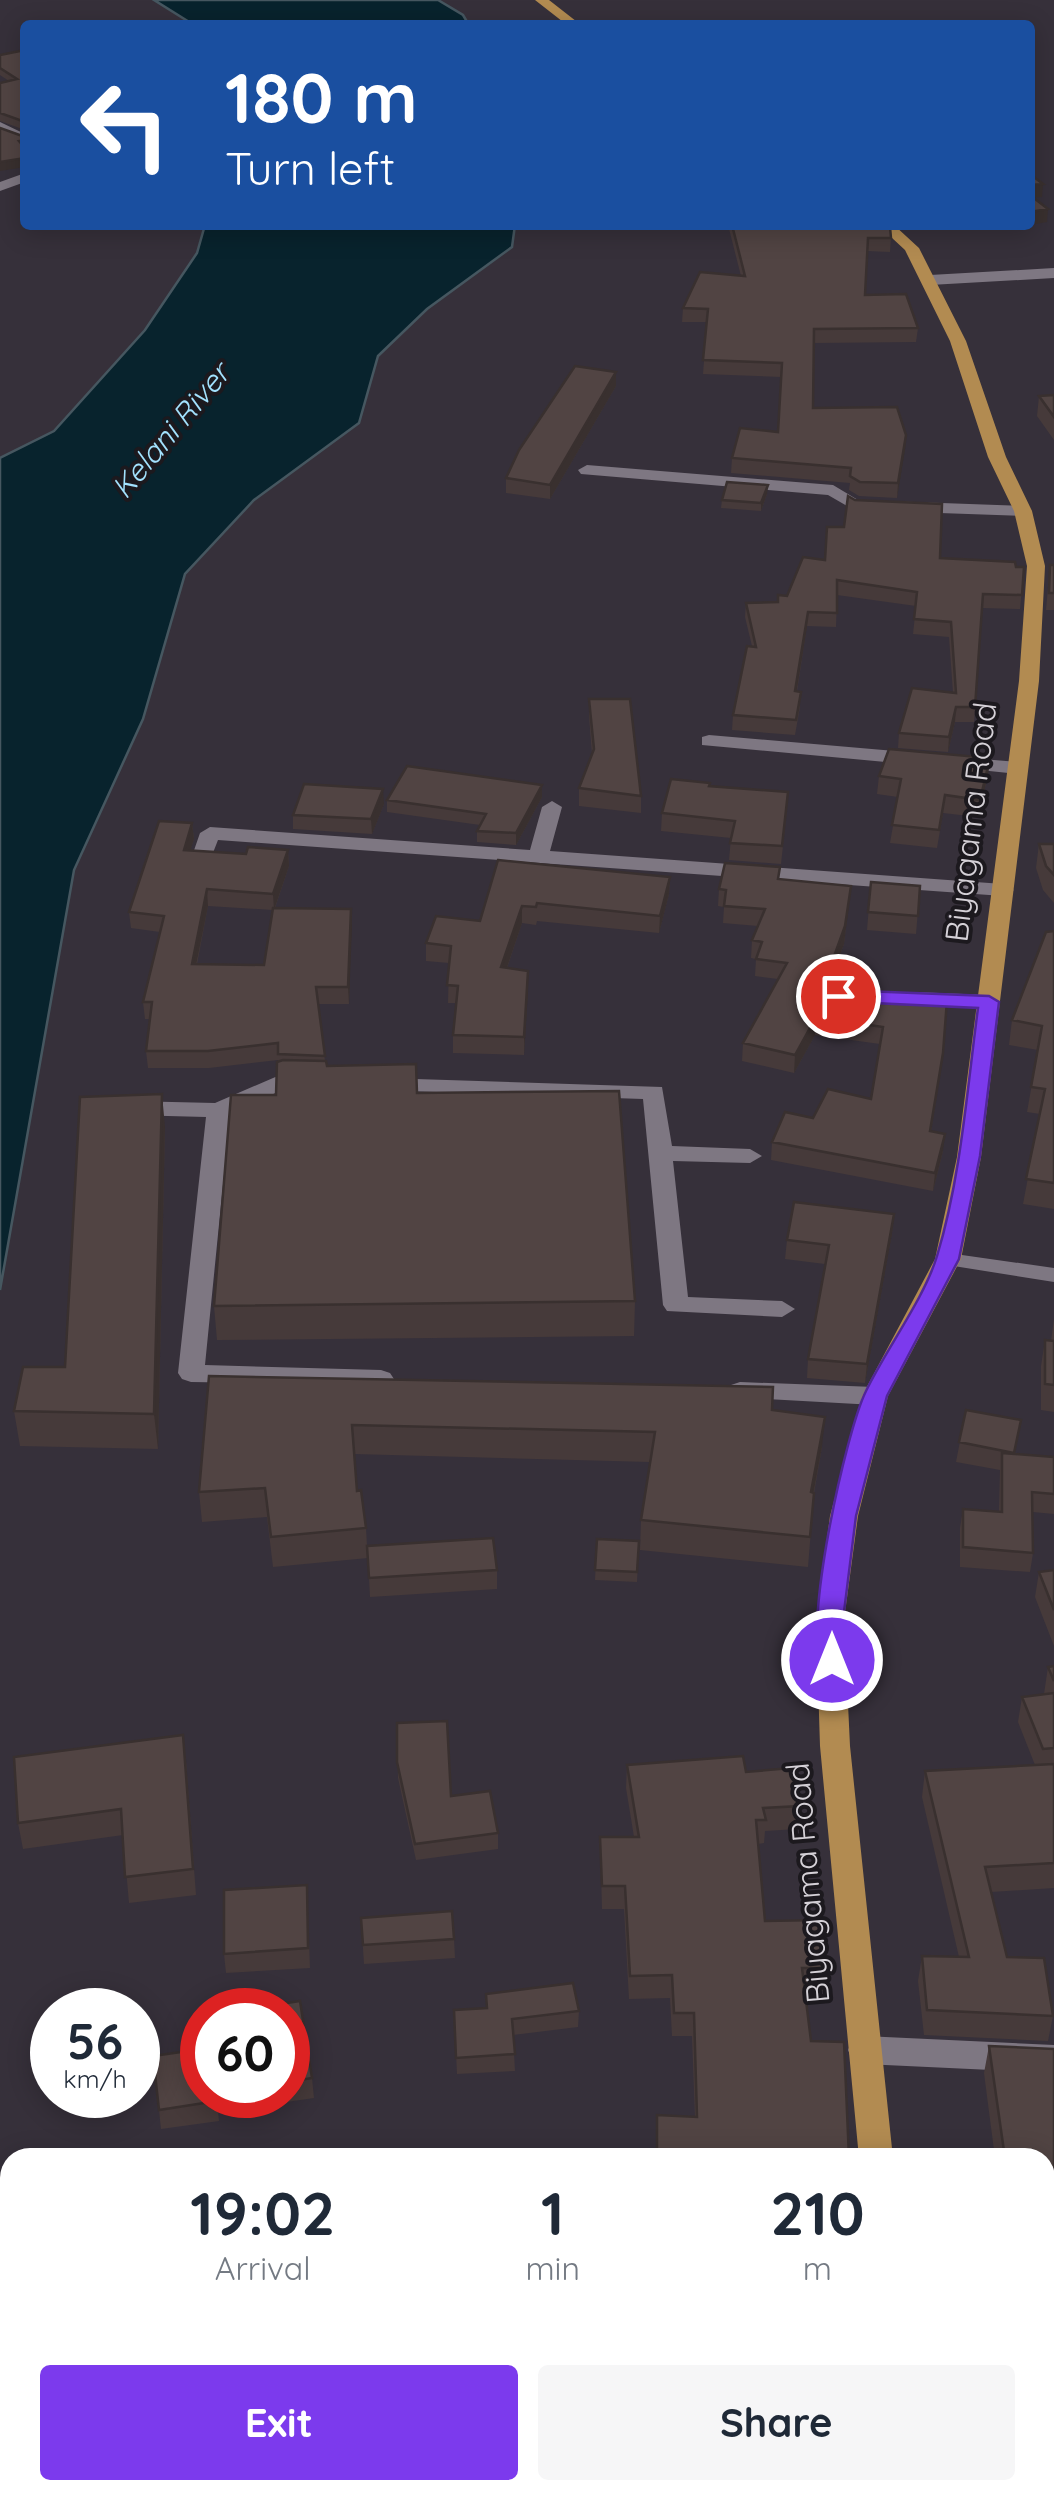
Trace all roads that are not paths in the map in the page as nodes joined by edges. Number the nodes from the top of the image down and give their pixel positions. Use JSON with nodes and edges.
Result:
{"nodes":[{"id":1,"x":541,"y":0,"type":"edge"},
{"id":2,"x":568,"y":20,"type":"edge"},
{"id":3,"x":891,"y":230,"type":"edge"},
{"id":4,"x":1054,"y":273,"type":"edge"},
{"id":5,"x":930,"y":280,"type":"junction"},
{"id":6,"x":587,"y":470,"type":"dead end"},
{"id":7,"x":1023,"y":511,"type":"junction"},
{"id":8,"x":1045,"y":566,"type":"edge"},
{"id":9,"x":709,"y":741,"type":"dead end"},
{"id":10,"x":1018,"y":768,"type":"junction"},
{"id":11,"x":552,"y":807,"type":"dead end"},
{"id":12,"x":538,"y":857,"type":"junction"},
{"id":13,"x":202,"y":859,"type":"edge"},
{"id":14,"x":1002,"y":890,"type":"junction"},
{"id":15,"x":894,"y":998,"type":"edge"},
{"id":16,"x":989,"y":1002,"type":"junction"},
{"id":17,"x":126,"y":1108,"type":"edge"},
{"id":18,"x":220,"y":1110,"type":"junction"},
{"id":19,"x":660,"y":1153,"type":"junction"},
{"id":20,"x":750,"y":1156,"type":"dead end"},
{"id":21,"x":948,"y":1259,"type":"junction"},
{"id":22,"x":1054,"y":1275,"type":"edge"},
{"id":23,"x":782,"y":1309,"type":"dead end"},
{"id":24,"x":406,"y":1380,"type":"edge"},
{"id":25,"x":719,"y":1390,"type":"edge"},
{"id":26,"x":875,"y":1396,"type":"junction"},
{"id":27,"x":864,"y":2050,"type":"junction"},
{"id":28,"x":1054,"y":2059,"type":"edge"},
{"id":29,"x":875,"y":2148,"type":"edge"}],
"edges":[{"from":1,"to":2,"type":"main road"},
{"from":3,"to":5,"type":"main road","name":"Biyagama Road"},
{"from":4,"to":5,"type":"street"},
{"from":5,"to":7,"type":"main road","name":"Biyagama Road"},
{"from":6,"to":7,"type":"street"},
{"from":7,"to":8,"type":"main road","name":"Biyagama Road"},
{"from":8,"to":10,"type":"main road","name":"Biyagama Road"},
{"from":9,"to":10,"type":"street"},
{"from":10,"to":14,"type":"main road","name":"Biyagama Road"},
{"from":11,"to":12,"type":"street"},
{"from":12,"to":13,"type":"street"},
{"from":12,"to":14,"type":"street"},
{"from":14,"to":16,"type":"main road","name":"Biyagama Road"},
{"from":15,"to":16,"type":"street"},
{"from":16,"to":21,"type":"main road","name":"Biyagama Road"},
{"from":17,"to":18,"type":"street"},
{"from":18,"to":19,"type":"street"},
{"from":18,"to":24,"type":"street"},
{"from":19,"to":20,"type":"street"},
{"from":19,"to":23,"type":"street"},
{"from":21,"to":22,"type":"lane"},
{"from":21,"to":26,"type":"main road","name":"Biyagama Road"},
{"from":25,"to":26,"type":"street"},
{"from":26,"to":27,"type":"main road","name":"Biyagama Road"},
{"from":27,"to":28,"type":"street"},
{"from":27,"to":29,"type":"main road","name":"Biyagama Road"}]}
